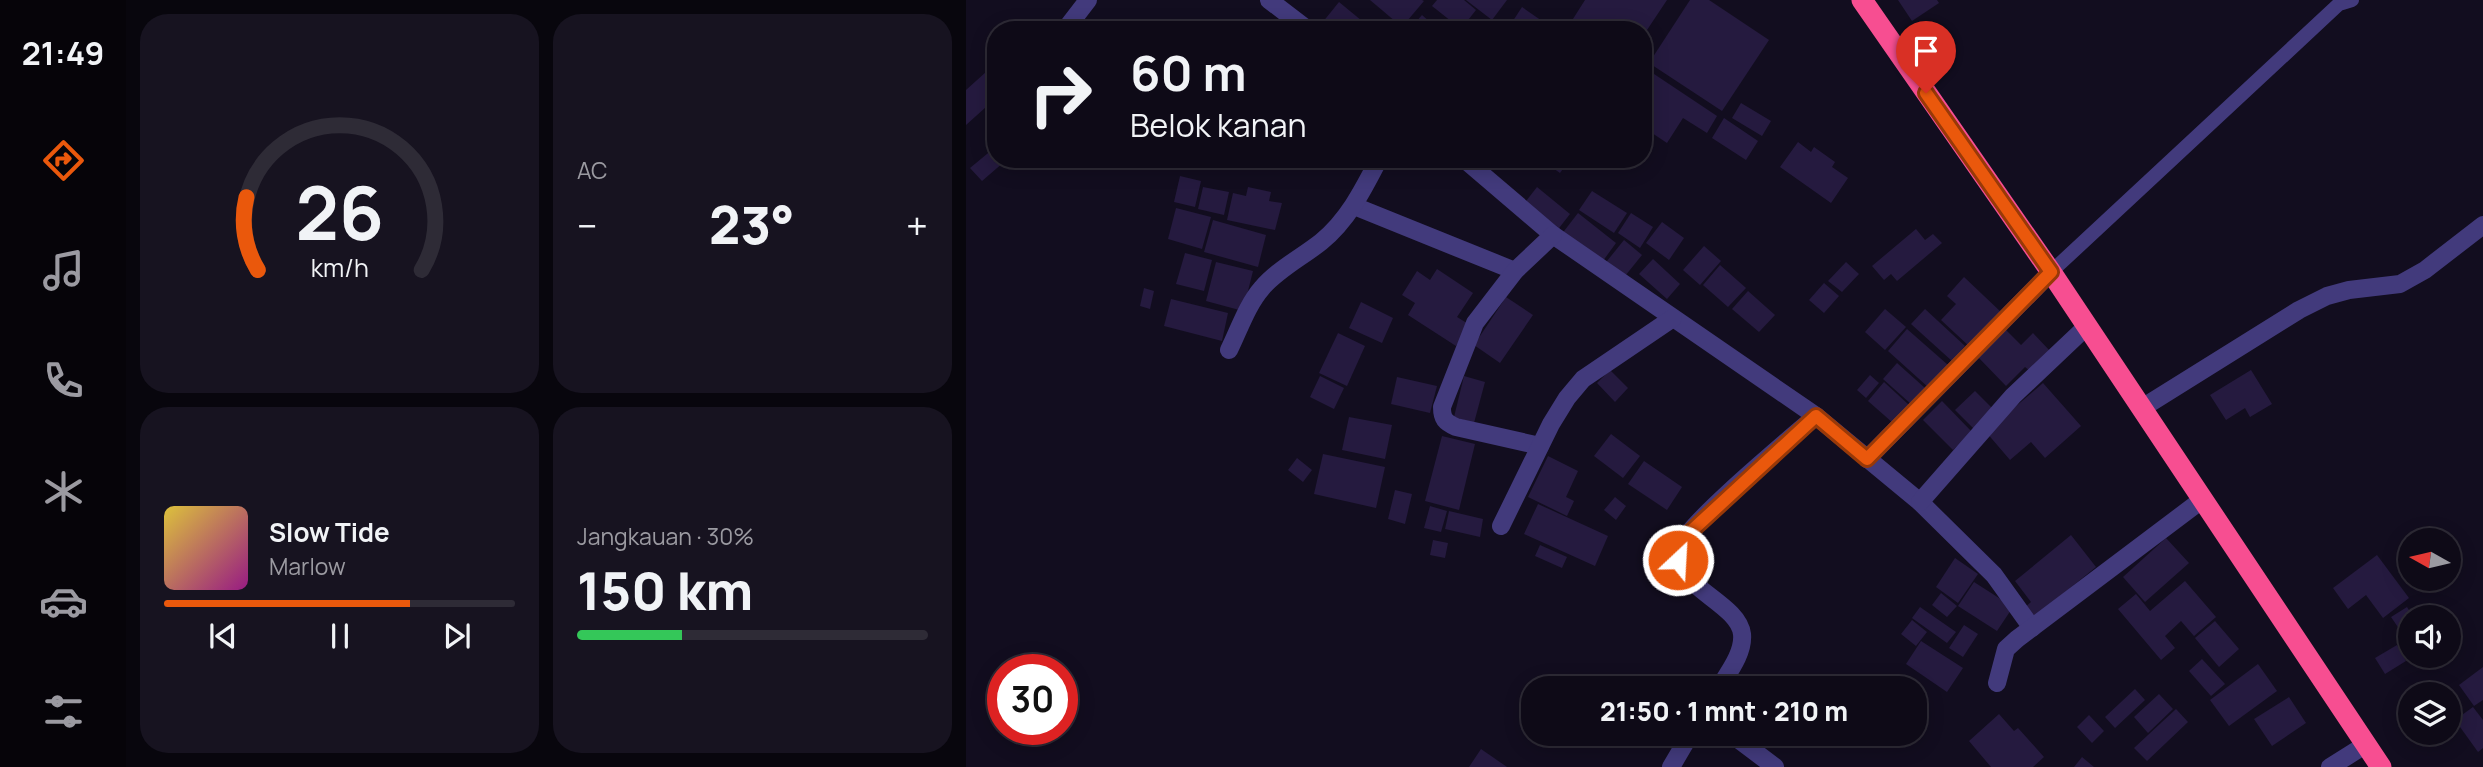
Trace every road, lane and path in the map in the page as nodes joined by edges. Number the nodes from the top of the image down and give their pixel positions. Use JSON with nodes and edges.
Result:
{"nodes":[{"id":1,"x":1088,"y":0,"type":"edge"},
{"id":2,"x":1269,"y":0,"type":"edge"},
{"id":3,"x":1862,"y":0,"type":"edge"},
{"id":4,"x":2351,"y":0,"type":"edge"},
{"id":5,"x":1072,"y":21,"type":"edge"},
{"id":6,"x":1296,"y":21,"type":"edge"},
{"id":7,"x":1374,"y":168,"type":"edge"},
{"id":8,"x":1475,"y":168,"type":"edge"},
{"id":9,"x":1354,"y":206,"type":"junction"},
{"id":10,"x":2483,"y":225,"type":"edge"},
{"id":11,"x":1553,"y":235,"type":"junction"},
{"id":12,"x":1515,"y":271,"type":"junction"},
{"id":13,"x":2051,"y":272,"type":"junction"},
{"id":14,"x":1673,"y":318,"type":"junction"},
{"id":15,"x":2087,"y":327,"type":"junction"},
{"id":16,"x":1229,"y":350,"type":"dead end"},
{"id":17,"x":2141,"y":408,"type":"junction"},
{"id":18,"x":1816,"y":416,"type":"junction"},
{"id":19,"x":1540,"y":446,"type":"junction"},
{"id":20,"x":1867,"y":459,"type":"junction"},
{"id":21,"x":2203,"y":499,"type":"junction"},
{"id":22,"x":1920,"y":502,"type":"junction"},
{"id":23,"x":1501,"y":526,"type":"dead end"},
{"id":24,"x":2032,"y":628,"type":"junction"},
{"id":25,"x":1726,"y":676,"type":"edge"},
{"id":26,"x":1997,"y":683,"type":"dead end"},
{"id":27,"x":1683,"y":746,"type":"edge"},
{"id":28,"x":1747,"y":746,"type":"edge"},
{"id":29,"x":2365,"y":746,"type":"junction"},
{"id":30,"x":1671,"y":767,"type":"edge"},
{"id":31,"x":1775,"y":767,"type":"edge"},
{"id":32,"x":2330,"y":767,"type":"edge"},
{"id":33,"x":2381,"y":767,"type":"edge"}],
"edges":[{"from":1,"to":5,"type":"street"},
{"from":2,"to":6,"type":"street"},
{"from":3,"to":13,"type":"highway"},
{"from":4,"to":13,"type":"lane"},
{"from":7,"to":9,"type":"street"},
{"from":8,"to":11,"type":"street"},
{"from":9,"to":12,"type":"street"},
{"from":9,"to":16,"type":"street"},
{"from":10,"to":17,"type":"street"},
{"from":11,"to":12,"type":"street"},
{"from":11,"to":14,"type":"street"},
{"from":12,"to":19,"type":"street"},
{"from":13,"to":15,"type":"highway"},
{"from":13,"to":20,"type":"street"},
{"from":14,"to":18,"type":"street"},
{"from":14,"to":19,"type":"street"},
{"from":15,"to":17,"type":"highway"},
{"from":15,"to":22,"type":"street"},
{"from":17,"to":21,"type":"highway"},
{"from":18,"to":20,"type":"street"},
{"from":18,"to":25,"type":"street"},
{"from":19,"to":23,"type":"street"},
{"from":20,"to":22,"type":"street"},
{"from":21,"to":24,"type":"street"},
{"from":21,"to":29,"type":"highway"},
{"from":22,"to":24,"type":"street"},
{"from":24,"to":26,"type":"street"},
{"from":27,"to":30,"type":"street"},
{"from":28,"to":31,"type":"street"},
{"from":29,"to":32,"type":"street"},
{"from":29,"to":33,"type":"highway"}]}
